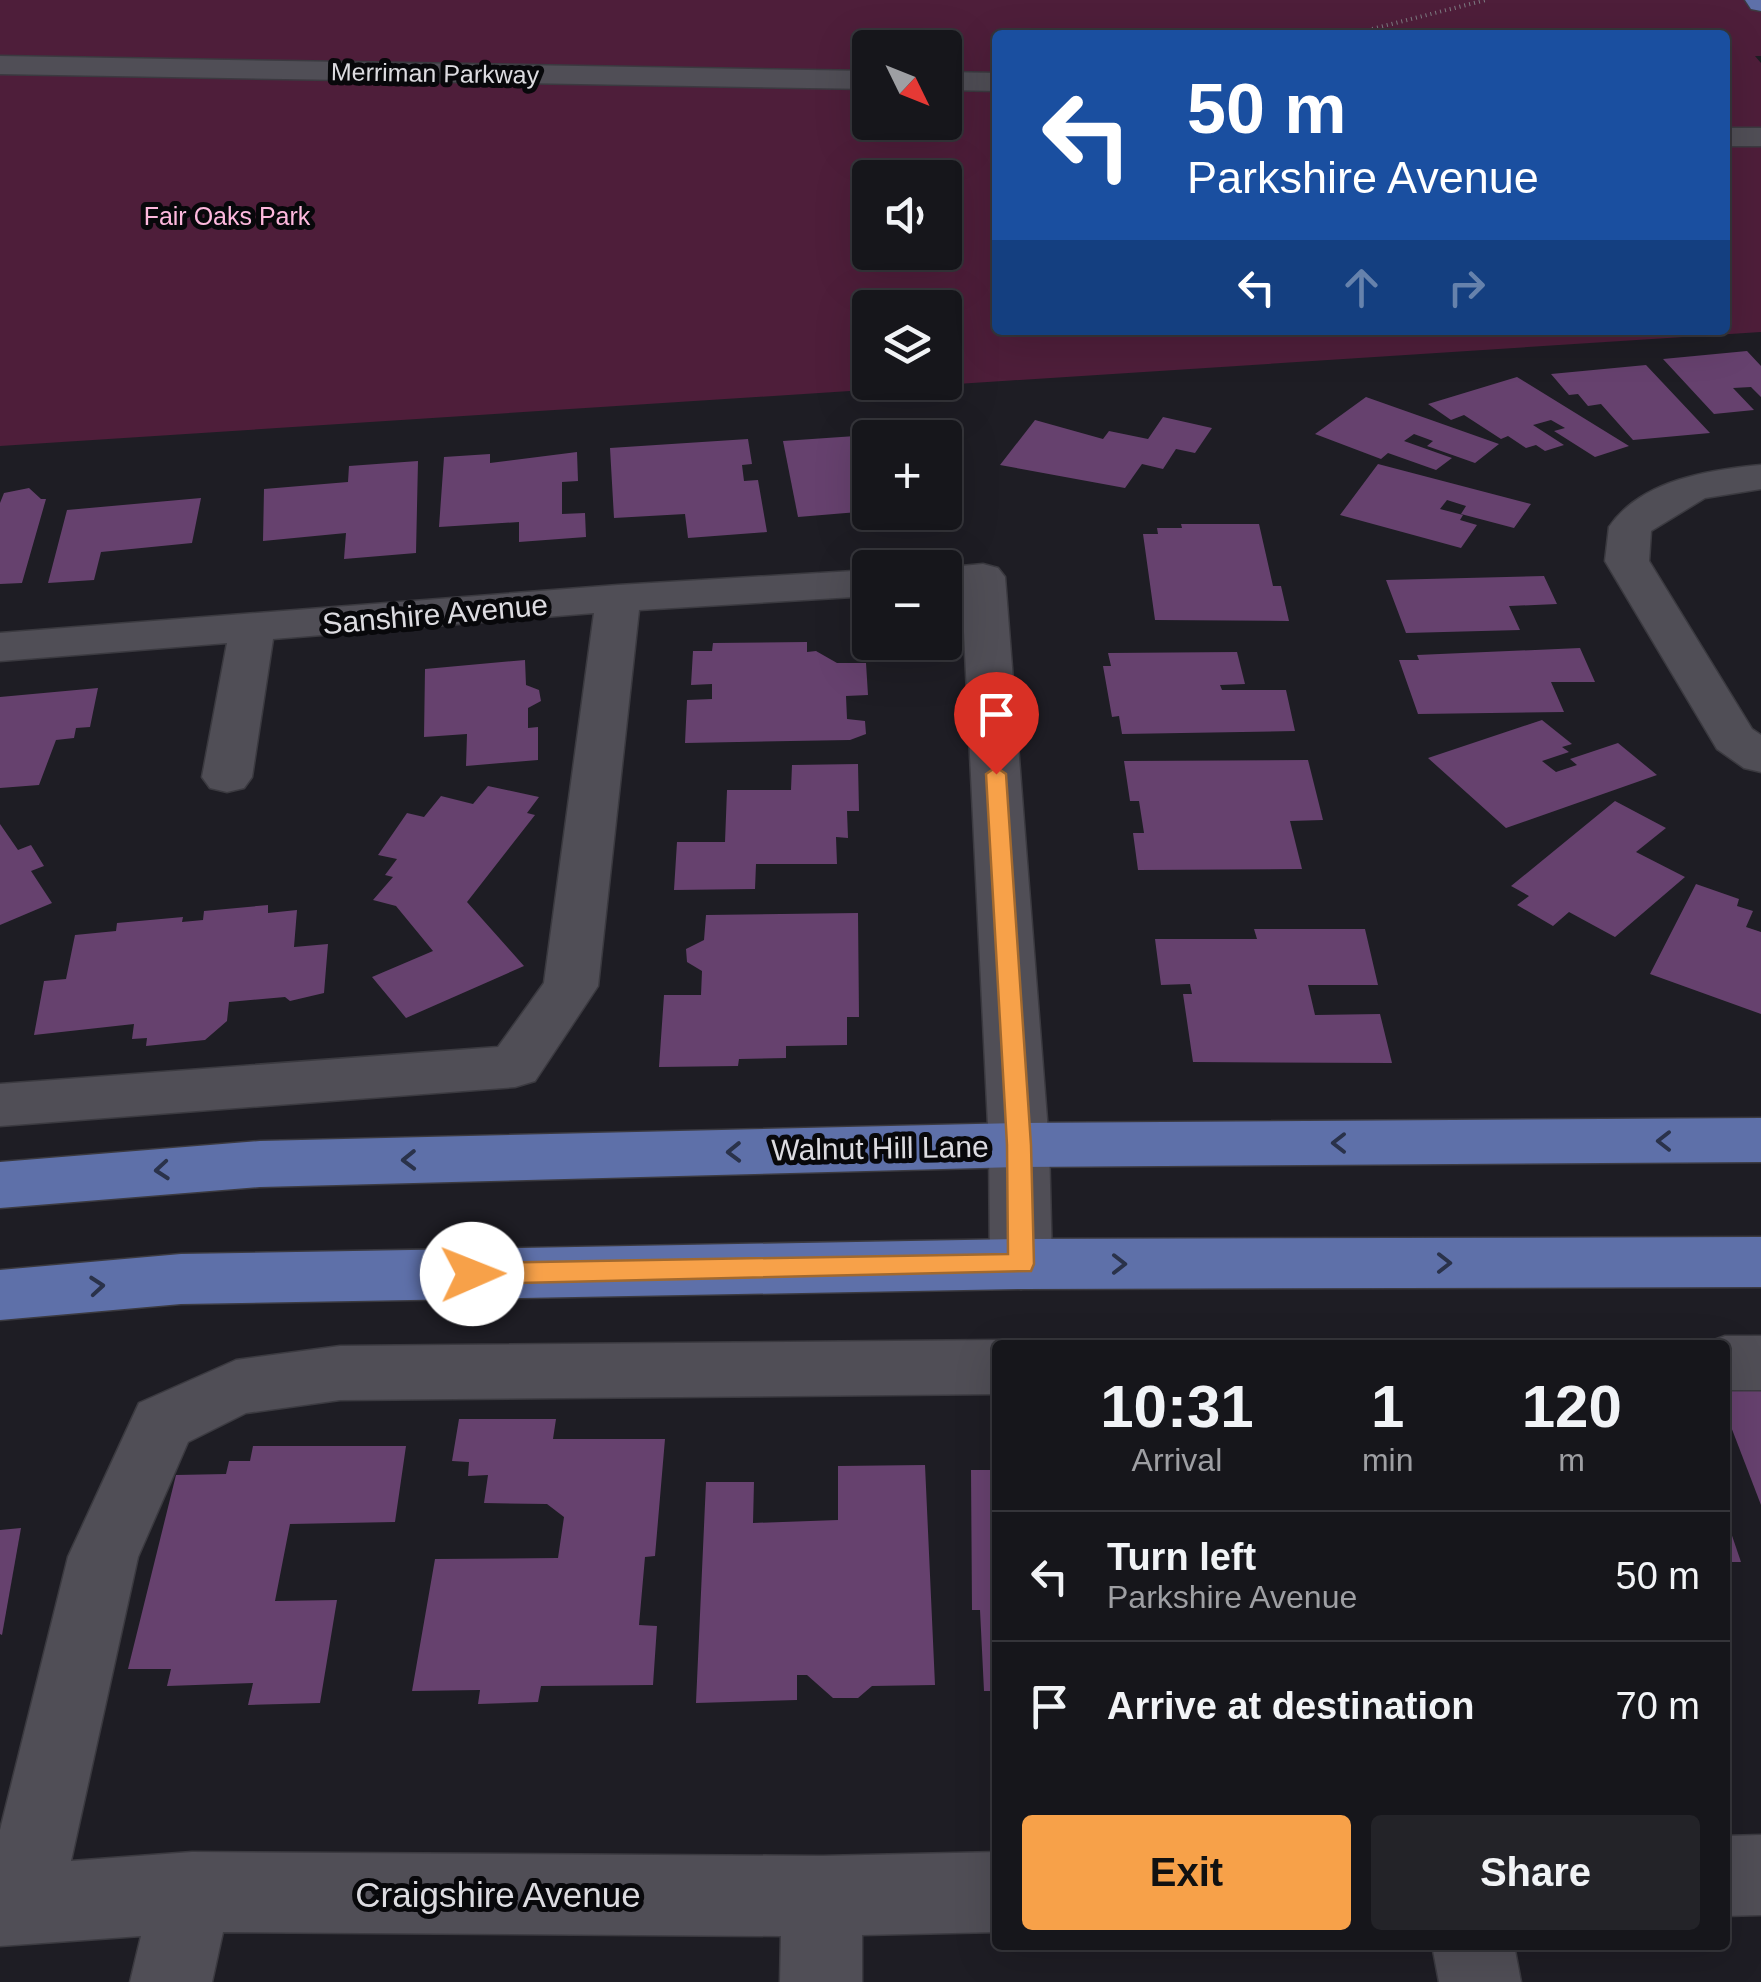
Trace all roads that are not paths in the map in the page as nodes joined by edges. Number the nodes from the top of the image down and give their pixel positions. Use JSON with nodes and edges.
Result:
{"nodes":[{"id":1,"x":0,"y":65,"type":"edge"},
{"id":2,"x":852,"y":80,"type":"edge"},
{"id":3,"x":962,"y":81,"type":"edge"},
{"id":4,"x":992,"y":82,"type":"edge"},
{"id":5,"x":1730,"y":137,"type":"edge"},
{"id":6,"x":1761,"y":137,"type":"edge"},
{"id":7,"x":1761,"y":477,"type":"edge"},
{"id":8,"x":964,"y":578,"type":"edge"},
{"id":9,"x":852,"y":585,"type":"edge"},
{"id":10,"x":618,"y":598,"type":"junction"},
{"id":11,"x":252,"y":630,"type":"junction"},
{"id":12,"x":0,"y":647,"type":"edge"},
{"id":13,"x":1761,"y":757,"type":"edge"},
{"id":14,"x":227,"y":777,"type":"dead end"},
{"id":15,"x":0,"y":1105,"type":"edge"},
{"id":16,"x":1761,"y":1140,"type":"edge"},
{"id":17,"x":1019,"y":1145,"type":"junction"},
{"id":18,"x":0,"y":1185,"type":"edge"},
{"id":19,"x":1761,"y":1262,"type":"edge"},
{"id":20,"x":1022,"y":1264,"type":"junction"},
{"id":21,"x":0,"y":1294,"type":"edge"},
{"id":22,"x":1761,"y":1362,"type":"edge"},
{"id":23,"x":1730,"y":1363,"type":"edge"},
{"id":24,"x":992,"y":1367,"type":"edge"},
{"id":25,"x":1761,"y":1875,"type":"edge"},
{"id":26,"x":1730,"y":1876,"type":"edge"},
{"id":27,"x":192,"y":1892,"type":"junction"},
{"id":28,"x":992,"y":1892,"type":"edge"},
{"id":29,"x":822,"y":1896,"type":"junction"},
{"id":30,"x":11,"y":1904,"type":"edge"},
{"id":31,"x":1473,"y":1950,"type":"edge"},
{"id":32,"x":171,"y":1982,"type":"edge"},
{"id":33,"x":820,"y":1982,"type":"edge"},
{"id":34,"x":1480,"y":1982,"type":"edge"}],
"edges":[{"from":1,"to":2,"type":"street","name":"Merriman Parkway"},
{"from":3,"to":4,"type":"street"},
{"from":5,"to":6,"type":"street"},
{"from":7,"to":13,"type":"street"},
{"from":8,"to":17,"type":"street"},
{"from":9,"to":10,"type":"street","name":"Sanshire Avenue"},
{"from":10,"to":11,"type":"street","name":"Sanshire Avenue"},
{"from":10,"to":15,"type":"street"},
{"from":11,"to":12,"type":"street","name":"Sanshire Avenue"},
{"from":11,"to":14,"type":"street"},
{"from":16,"to":17,"type":"main road","name":"Walnut Hill Lane","one_way":true},
{"from":17,"to":18,"type":"main road","name":"Walnut Hill Lane","one_way":true},
{"from":17,"to":20,"type":"street"},
{"from":20,"to":19,"type":"main road","one_way":true},
{"from":21,"to":20,"type":"main road","one_way":true},
{"from":22,"to":23,"type":"street"},
{"from":24,"to":30,"type":"street"},
{"from":25,"to":26,"type":"street"},
{"from":27,"to":29,"type":"street","name":"Craigshire Avenue"},
{"from":27,"to":30,"type":"street","name":"Craigshire Avenue"},
{"from":27,"to":32,"type":"street"},
{"from":28,"to":29,"type":"street","name":"Craigshire Avenue"},
{"from":29,"to":33,"type":"street"},
{"from":31,"to":34,"type":"street"}]}
